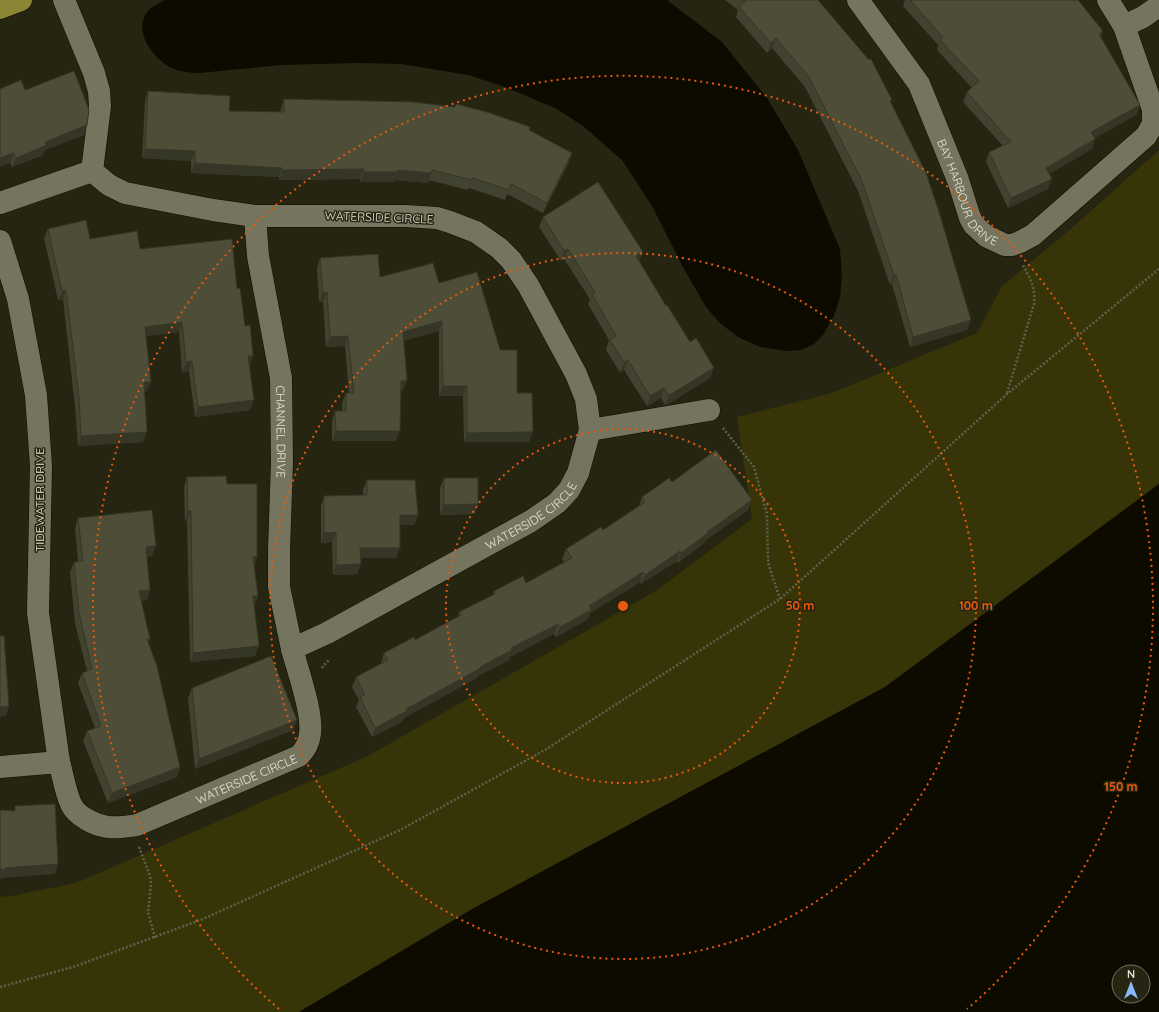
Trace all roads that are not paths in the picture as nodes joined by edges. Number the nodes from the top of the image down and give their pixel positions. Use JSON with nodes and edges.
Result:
{"nodes":[{"id":1,"x":21,"y":0,"type":"edge"},
{"id":2,"x":64,"y":0,"type":"edge"},
{"id":3,"x":858,"y":0,"type":"edge"},
{"id":4,"x":1108,"y":0,"type":"edge"},
{"id":5,"x":1159,"y":6,"type":"edge"},
{"id":6,"x":0,"y":8,"type":"edge"},
{"id":7,"x":1124,"y":26,"type":"junction"},
{"id":8,"x":92,"y":171,"type":"junction"},
{"id":9,"x":0,"y":203,"type":"edge"},
{"id":10,"x":255,"y":216,"type":"junction"},
{"id":11,"x":0,"y":241,"type":"edge"},
{"id":12,"x":708,"y":410,"type":"road end"},
{"id":13,"x":590,"y":430,"type":"junction"},
{"id":14,"x":292,"y":649,"type":"junction"},
{"id":15,"x":59,"y":762,"type":"junction"},
{"id":16,"x":0,"y":767,"type":"edge"}],
"edges":[{"from":1,"to":6,"type":"main road"},
{"from":2,"to":8,"type":"street"},
{"from":3,"to":7,"type":"street","name":"BAY HARBOUR DRIVE"},
{"from":4,"to":7,"type":"street"},
{"from":5,"to":7,"type":"street"},
{"from":8,"to":9,"type":"street"},
{"from":8,"to":10,"type":"street","name":"WATERSIDE CIRCLE"},
{"from":10,"to":13,"type":"street","name":"WATERSIDE CIRCLE"},
{"from":10,"to":14,"type":"street","name":"CHANNEL DRIVE"},
{"from":11,"to":15,"type":"street","name":"TIDEWATER DRIVE"},
{"from":12,"to":13,"type":"street"},
{"from":13,"to":14,"type":"street","name":"WATERSIDE CIRCLE"},
{"from":14,"to":15,"type":"street","name":"WATERSIDE CIRCLE"},
{"from":15,"to":16,"type":"street"}]}
